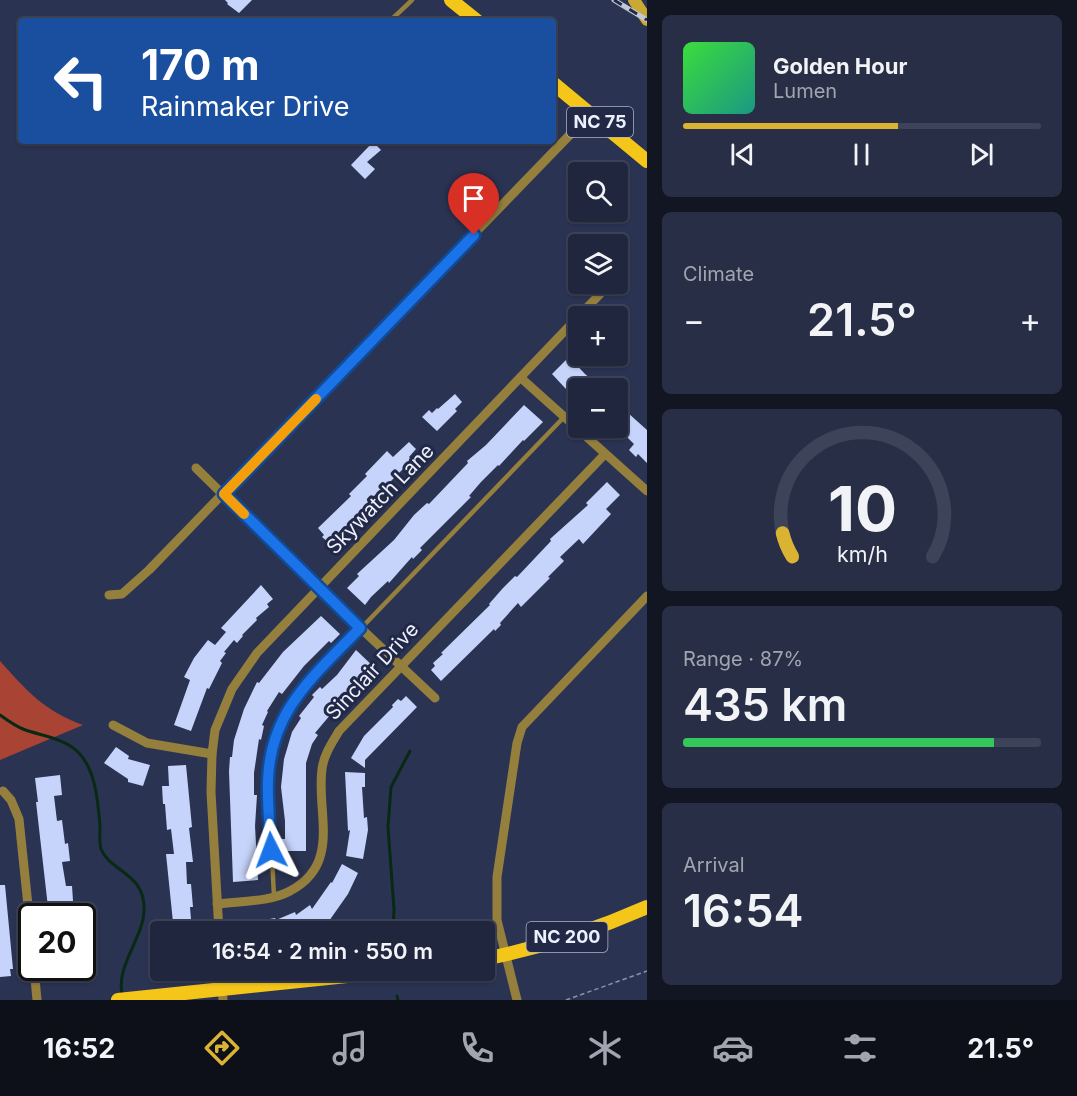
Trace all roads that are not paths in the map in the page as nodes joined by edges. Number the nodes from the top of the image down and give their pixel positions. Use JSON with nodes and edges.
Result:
{"nodes":[{"id":1,"x":412,"y":0,"type":"edge"},
{"id":2,"x":451,"y":0,"type":"edge"},
{"id":3,"x":634,"y":0,"type":"edge"},
{"id":4,"x":393,"y":18,"type":"edge"},
{"id":5,"x":473,"y":18,"type":"edge"},
{"id":6,"x":646,"y":20,"type":"edge"},
{"id":7,"x":556,"y":86,"type":"edge"},
{"id":8,"x":590,"y":114,"type":"junction"},
{"id":9,"x":646,"y":160,"type":"edge"},
{"id":10,"x":600,"y":294,"type":"edge"},
{"id":11,"x":521,"y":378,"type":"junction"},
{"id":12,"x":564,"y":417,"type":"junction"},
{"id":13,"x":605,"y":454,"type":"junction"},
{"id":14,"x":196,"y":468,"type":"dead end"},
{"id":15,"x":646,"y":491,"type":"edge"},
{"id":16,"x":224,"y":494,"type":"junction"},
{"id":17,"x":319,"y":589,"type":"junction"},
{"id":18,"x":109,"y":596,"type":"dead end"},
{"id":19,"x":646,"y":596,"type":"edge"},
{"id":20,"x":360,"y":628,"type":"junction"},
{"id":21,"x":401,"y":666,"type":"junction"},
{"id":22,"x":435,"y":698,"type":"dead end"},
{"id":23,"x":113,"y":725,"type":"dead end"},
{"id":24,"x":212,"y":754,"type":"junction"},
{"id":25,"x":3,"y":791,"type":"dead end"},
{"id":26,"x":274,"y":896,"type":"junction"},
{"id":27,"x":28,"y":903,"type":"edge"},
{"id":28,"x":217,"y":904,"type":"junction"},
{"id":29,"x":646,"y":907,"type":"edge"},
{"id":30,"x":218,"y":921,"type":"edge"},
{"id":31,"x":507,"y":955,"type":"junction"},
{"id":32,"x":495,"y":958,"type":"edge"},
{"id":33,"x":35,"y":981,"type":"edge"},
{"id":34,"x":325,"y":981,"type":"edge"},
{"id":35,"x":223,"y":995,"type":"edge"},
{"id":36,"x":37,"y":1000,"type":"edge"},
{"id":37,"x":118,"y":1000,"type":"edge"},
{"id":38,"x":517,"y":1000,"type":"edge"}],
"edges":[{"from":1,"to":4,"type":"lane"},
{"from":2,"to":5,"type":"main road"},
{"from":3,"to":6,"type":"main road"},
{"from":7,"to":8,"type":"main road","number":"NC 75"},
{"from":8,"to":9,"type":"main road","number":"NC 75"},
{"from":8,"to":16,"type":"street"},
{"from":10,"to":11,"type":"street","name":"Skywatch Lane"},
{"from":11,"to":12,"type":"street"},
{"from":11,"to":17,"type":"street","name":"Skywatch Lane"},
{"from":12,"to":13,"type":"street"},
{"from":12,"to":20,"type":"lane"},
{"from":13,"to":15,"type":"street"},
{"from":13,"to":21,"type":"street","name":"Sinclair Drive"},
{"from":14,"to":16,"type":"street"},
{"from":16,"to":17,"type":"street"},
{"from":16,"to":18,"type":"street"},
{"from":17,"to":20,"type":"street"},
{"from":17,"to":24,"type":"street","name":"Skywatch Lane"},
{"from":19,"to":31,"type":"street"},
{"from":20,"to":21,"type":"street"},
{"from":20,"to":26,"type":"lane"},
{"from":21,"to":22,"type":"street"},
{"from":21,"to":26,"type":"street","name":"Sinclair Drive"},
{"from":23,"to":24,"type":"street"},
{"from":24,"to":28,"type":"street","name":"Skywatch Lane"},
{"from":25,"to":27,"type":"street"},
{"from":26,"to":28,"type":"street","name":"Sinclair Drive"},
{"from":28,"to":30,"type":"street","name":"Skywatch Lane"},
{"from":29,"to":31,"type":"main road","number":"NC 200"},
{"from":31,"to":32,"type":"main road","number":"NC 200"},
{"from":31,"to":38,"type":"street"},
{"from":33,"to":36,"type":"street"},
{"from":34,"to":35,"type":"main road"},
{"from":35,"to":37,"type":"main road"}]}
